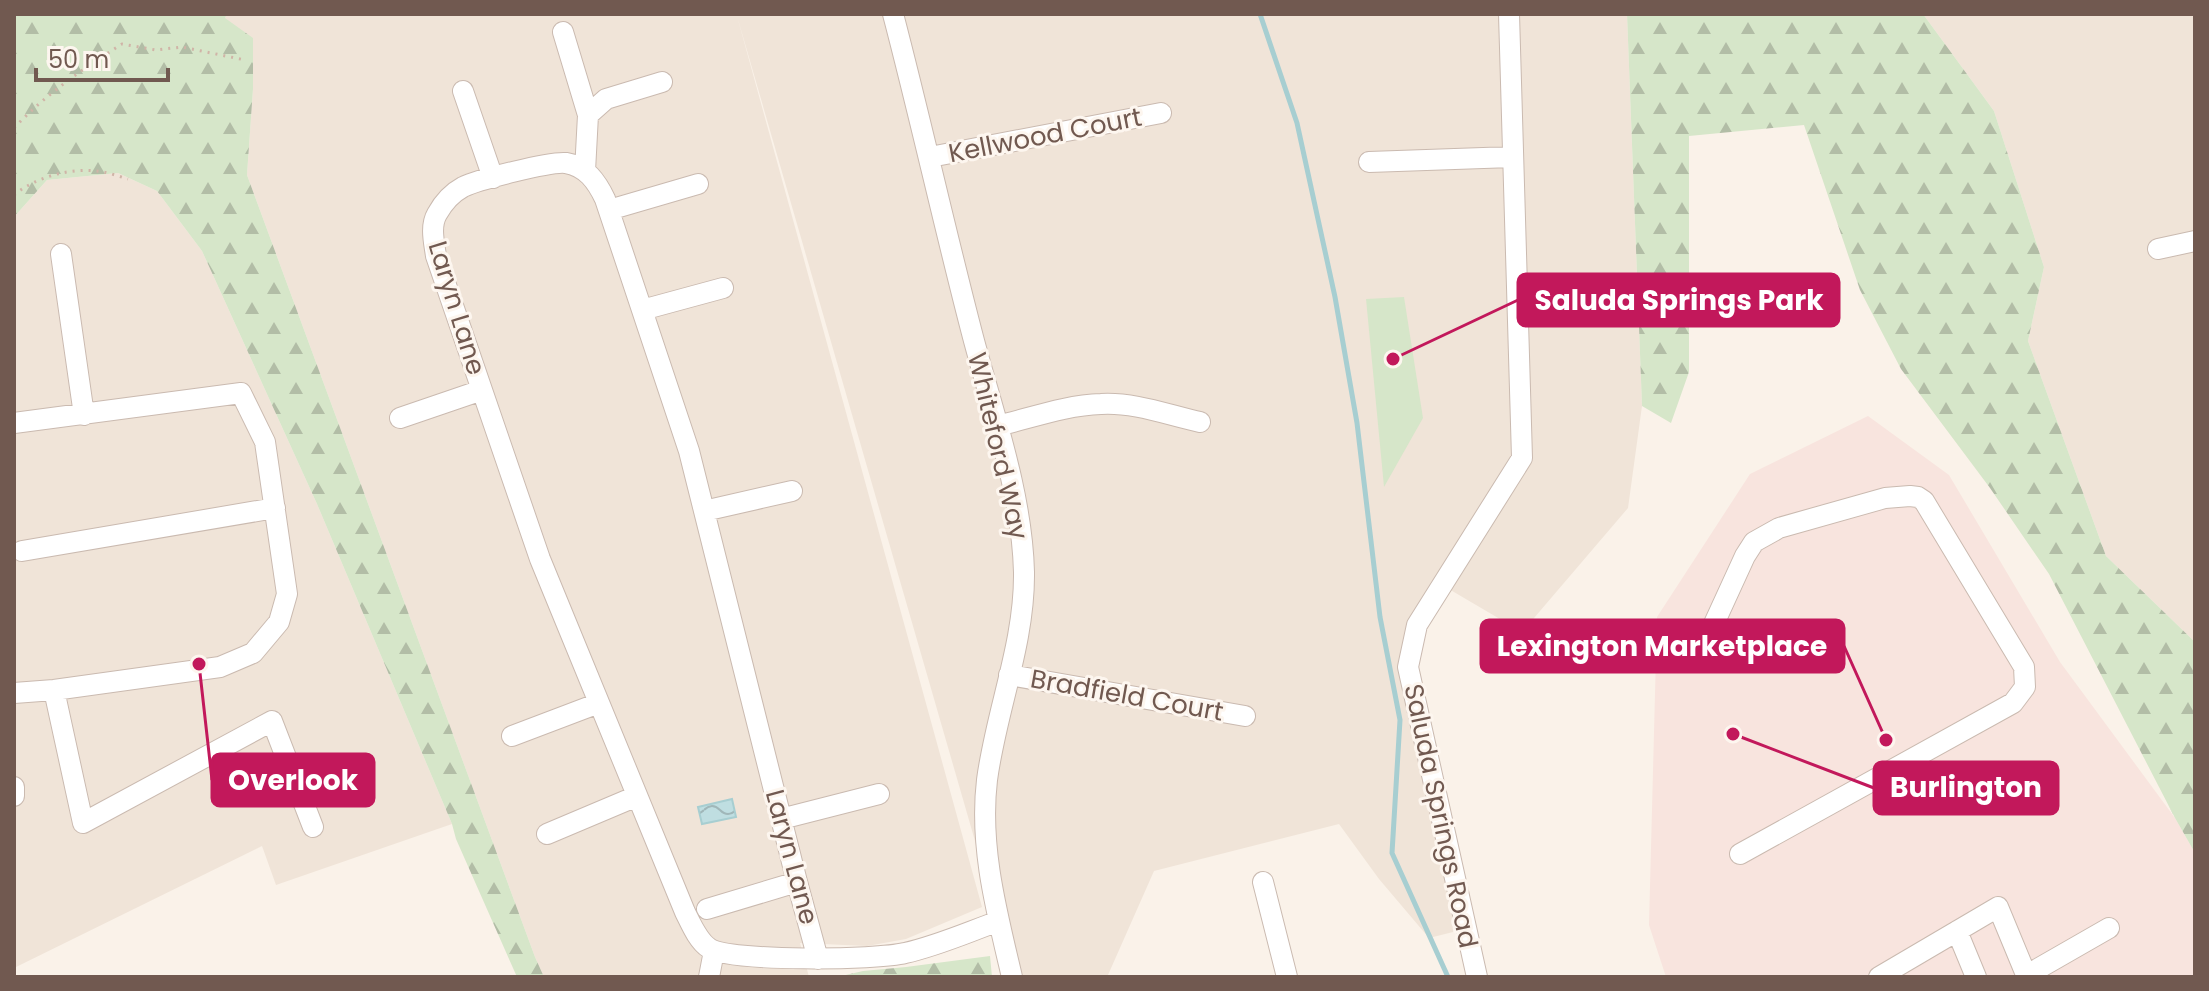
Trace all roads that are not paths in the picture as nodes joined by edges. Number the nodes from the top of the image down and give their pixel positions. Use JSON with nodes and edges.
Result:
{"nodes":[{"id":1,"x":893,"y":14,"type":"edge"},
{"id":2,"x":1509,"y":14,"type":"edge"},
{"id":3,"x":563,"y":32,"type":"dead end"},
{"id":4,"x":662,"y":82,"type":"dead end"},
{"id":5,"x":463,"y":91,"type":"dead end"},
{"id":6,"x":1161,"y":113,"type":"dead end"},
{"id":7,"x":588,"y":115,"type":"junction"},
{"id":8,"x":930,"y":157,"type":"junction"},
{"id":9,"x":1512,"y":157,"type":"junction"},
{"id":10,"x":1369,"y":162,"type":"dead end"},
{"id":11,"x":585,"y":171,"type":"junction"},
{"id":12,"x":493,"y":178,"type":"junction"},
{"id":13,"x":698,"y":184,"type":"dead end"},
{"id":14,"x":609,"y":210,"type":"junction"},
{"id":15,"x":2195,"y":241,"type":"edge"},
{"id":16,"x":2158,"y":249,"type":"dead end"},
{"id":17,"x":61,"y":254,"type":"dead end"},
{"id":18,"x":723,"y":288,"type":"dead end"},
{"id":19,"x":642,"y":310,"type":"junction"},
{"id":20,"x":482,"y":390,"type":"junction"},
{"id":21,"x":84,"y":415,"type":"junction"},
{"id":22,"x":400,"y":418,"type":"dead end"},
{"id":23,"x":1200,"y":422,"type":"dead end"},
{"id":24,"x":14,"y":423,"type":"edge"},
{"id":25,"x":997,"y":426,"type":"junction"},
{"id":26,"x":792,"y":491,"type":"dead end"},
{"id":27,"x":275,"y":508,"type":"junction"},
{"id":28,"x":704,"y":511,"type":"junction"},
{"id":29,"x":22,"y":551,"type":"dead end"},
{"id":30,"x":1701,"y":652,"type":"dead end"},
{"id":31,"x":1009,"y":675,"type":"junction"},
{"id":32,"x":54,"y":690,"type":"junction"},
{"id":33,"x":14,"y":693,"type":"edge"},
{"id":34,"x":599,"y":703,"type":"junction"},
{"id":35,"x":1245,"y":716,"type":"dead end"},
{"id":36,"x":512,"y":736,"type":"dead end"},
{"id":37,"x":14,"y":787,"type":"edge"},
{"id":38,"x":879,"y":794,"type":"dead end"},
{"id":39,"x":14,"y":796,"type":"edge"},
{"id":40,"x":637,"y":796,"type":"junction"},
{"id":41,"x":781,"y":819,"type":"junction"},
{"id":42,"x":313,"y":827,"type":"dead end"},
{"id":43,"x":547,"y":834,"type":"dead end"},
{"id":44,"x":1740,"y":854,"type":"dead end"},
{"id":45,"x":797,"y":882,"type":"junction"},
{"id":46,"x":1263,"y":882,"type":"dead end"},
{"id":47,"x":707,"y":909,"type":"dead end"},
{"id":48,"x":999,"y":921,"type":"junction"},
{"id":49,"x":2109,"y":928,"type":"dead end"},
{"id":50,"x":1957,"y":931,"type":"junction"},
{"id":51,"x":714,"y":951,"type":"junction"},
{"id":52,"x":818,"y":959,"type":"junction"},
{"id":53,"x":2027,"y":976,"type":"edge"},
{"id":54,"x":709,"y":977,"type":"edge"},
{"id":55,"x":1012,"y":977,"type":"edge"},
{"id":56,"x":1287,"y":977,"type":"edge"},
{"id":57,"x":1477,"y":977,"type":"edge"},
{"id":58,"x":1879,"y":977,"type":"edge"},
{"id":59,"x":1976,"y":977,"type":"edge"}],
"edges":[{"from":1,"to":8,"type":"street","name":"Whiteford Way"},
{"from":2,"to":9,"type":"street","name":"Saluda Springs Road"},
{"from":3,"to":7,"type":"street"},
{"from":4,"to":7,"type":"street"},
{"from":5,"to":12,"type":"street"},
{"from":6,"to":8,"type":"street","name":"Kellwood Court"},
{"from":7,"to":11,"type":"street"},
{"from":8,"to":25,"type":"street","name":"Whiteford Way"},
{"from":9,"to":10,"type":"street"},
{"from":9,"to":57,"type":"street","name":"Saluda Springs Road"},
{"from":11,"to":12,"type":"street","name":"Laryn Lane"},
{"from":11,"to":14,"type":"street","name":"Laryn Lane"},
{"from":12,"to":20,"type":"street","name":"Laryn Lane"},
{"from":13,"to":14,"type":"street"},
{"from":14,"to":19,"type":"street","name":"Laryn Lane"},
{"from":15,"to":16,"type":"street"},
{"from":17,"to":21,"type":"street"},
{"from":18,"to":19,"type":"street"},
{"from":19,"to":28,"type":"street","name":"Laryn Lane"},
{"from":20,"to":22,"type":"street"},
{"from":20,"to":34,"type":"street","name":"Laryn Lane"},
{"from":21,"to":24,"type":"street"},
{"from":21,"to":27,"type":"street"},
{"from":23,"to":25,"type":"street"},
{"from":25,"to":31,"type":"street","name":"Whiteford Way"},
{"from":26,"to":28,"type":"street"},
{"from":27,"to":29,"type":"street"},
{"from":27,"to":32,"type":"street"},
{"from":28,"to":41,"type":"street","name":"Laryn Lane"},
{"from":30,"to":44,"type":"street"},
{"from":31,"to":35,"type":"street","name":"Bradfield Court"},
{"from":31,"to":48,"type":"street","name":"Whiteford Way"},
{"from":32,"to":33,"type":"street"},
{"from":32,"to":42,"type":"street"},
{"from":34,"to":36,"type":"street"},
{"from":34,"to":40,"type":"street","name":"Laryn Lane"},
{"from":37,"to":39,"type":"street"},
{"from":38,"to":41,"type":"street"},
{"from":40,"to":43,"type":"street"},
{"from":40,"to":51,"type":"street","name":"Laryn Lane"},
{"from":41,"to":45,"type":"street","name":"Laryn Lane"},
{"from":45,"to":47,"type":"street"},
{"from":45,"to":52,"type":"street","name":"Laryn Lane"},
{"from":46,"to":56,"type":"street"},
{"from":48,"to":52,"type":"street","name":"Laryn Lane"},
{"from":48,"to":55,"type":"street","name":"Whiteford Way"},
{"from":49,"to":53,"type":"street"},
{"from":50,"to":53,"type":"street"},
{"from":50,"to":58,"type":"street"},
{"from":50,"to":59,"type":"street"},
{"from":51,"to":52,"type":"street","name":"Laryn Lane"},
{"from":51,"to":54,"type":"street"}]}
